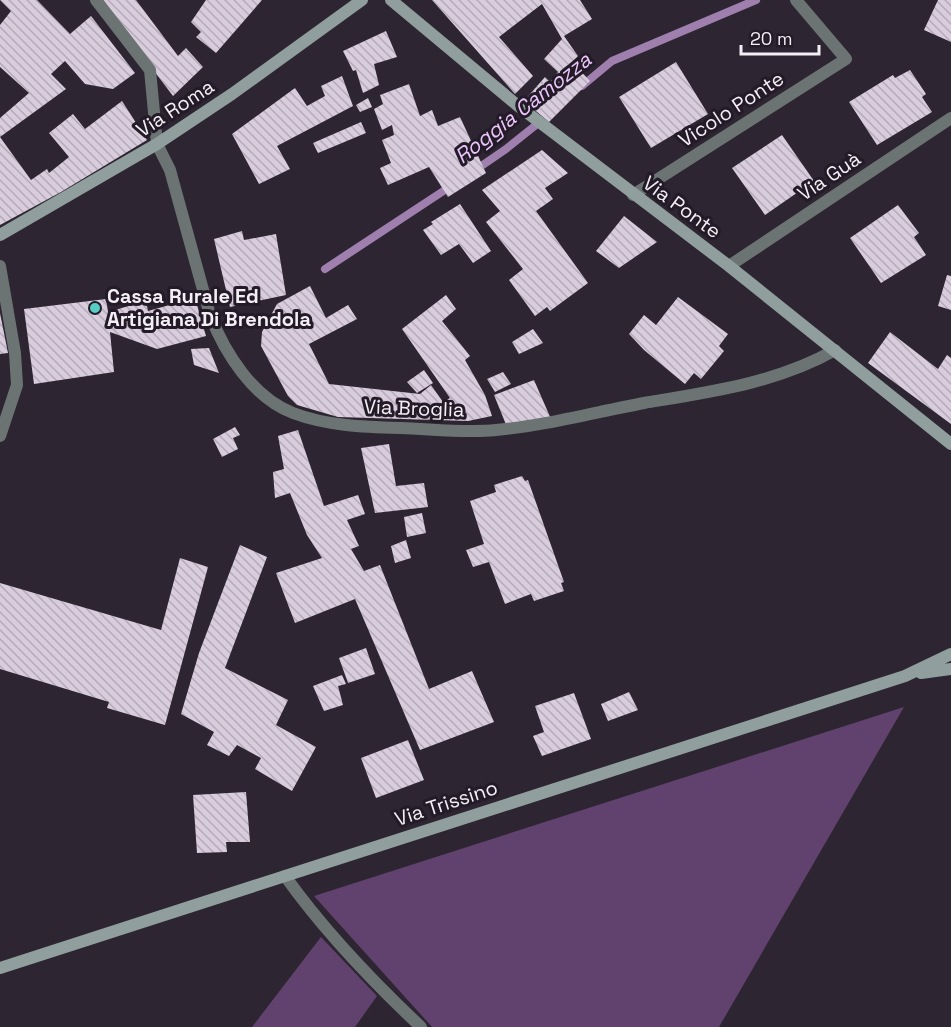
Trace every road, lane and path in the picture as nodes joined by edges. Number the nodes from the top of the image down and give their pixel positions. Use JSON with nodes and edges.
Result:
{"nodes":[{"id":1,"x":96,"y":0,"type":"edge"},
{"id":2,"x":362,"y":0,"type":"edge"},
{"id":3,"x":391,"y":0,"type":"edge"},
{"id":4,"x":796,"y":0,"type":"edge"},
{"id":5,"x":951,"y":118,"type":"edge"},
{"id":6,"x":157,"y":144,"type":"junction"},
{"id":7,"x":633,"y":195,"type":"junction"},
{"id":8,"x":0,"y":235,"type":"edge"},
{"id":9,"x":729,"y":266,"type":"junction"},
{"id":10,"x":0,"y":267,"type":"edge"},
{"id":11,"x":836,"y":350,"type":"junction"},
{"id":12,"x":0,"y":436,"type":"edge"},
{"id":13,"x":951,"y":444,"type":"edge"},
{"id":14,"x":951,"y":654,"type":"edge"},
{"id":15,"x":951,"y":669,"type":"edge"},
{"id":16,"x":905,"y":676,"type":"junction"},
{"id":17,"x":285,"y":876,"type":"junction"},
{"id":18,"x":0,"y":968,"type":"edge"},
{"id":19,"x":421,"y":1027,"type":"edge"}],
"edges":[{"from":1,"to":6,"type":"street"},
{"from":2,"to":6,"type":"street","name":"Via Roma"},
{"from":3,"to":7,"type":"street","name":"Via Ponte"},
{"from":4,"to":7,"type":"street","name":"Vicolo Ponte"},
{"from":5,"to":9,"type":"street","name":"Via Guà"},
{"from":6,"to":8,"type":"street","name":"Via Roma"},
{"from":6,"to":11,"type":"street","name":"Via Broglia"},
{"from":7,"to":9,"type":"street","name":"Via Ponte"},
{"from":9,"to":11,"type":"street","name":"Via Ponte"},
{"from":10,"to":12,"type":"street"},
{"from":11,"to":13,"type":"street","name":"Via Ponte"},
{"from":14,"to":16,"type":"street","name":"Via Trissino"},
{"from":15,"to":16,"type":"street","name":"Via Trissino"},
{"from":16,"to":17,"type":"street","name":"Via Trissino"},
{"from":17,"to":18,"type":"street","name":"Via Trissino"},
{"from":17,"to":19,"type":"street"}]}
